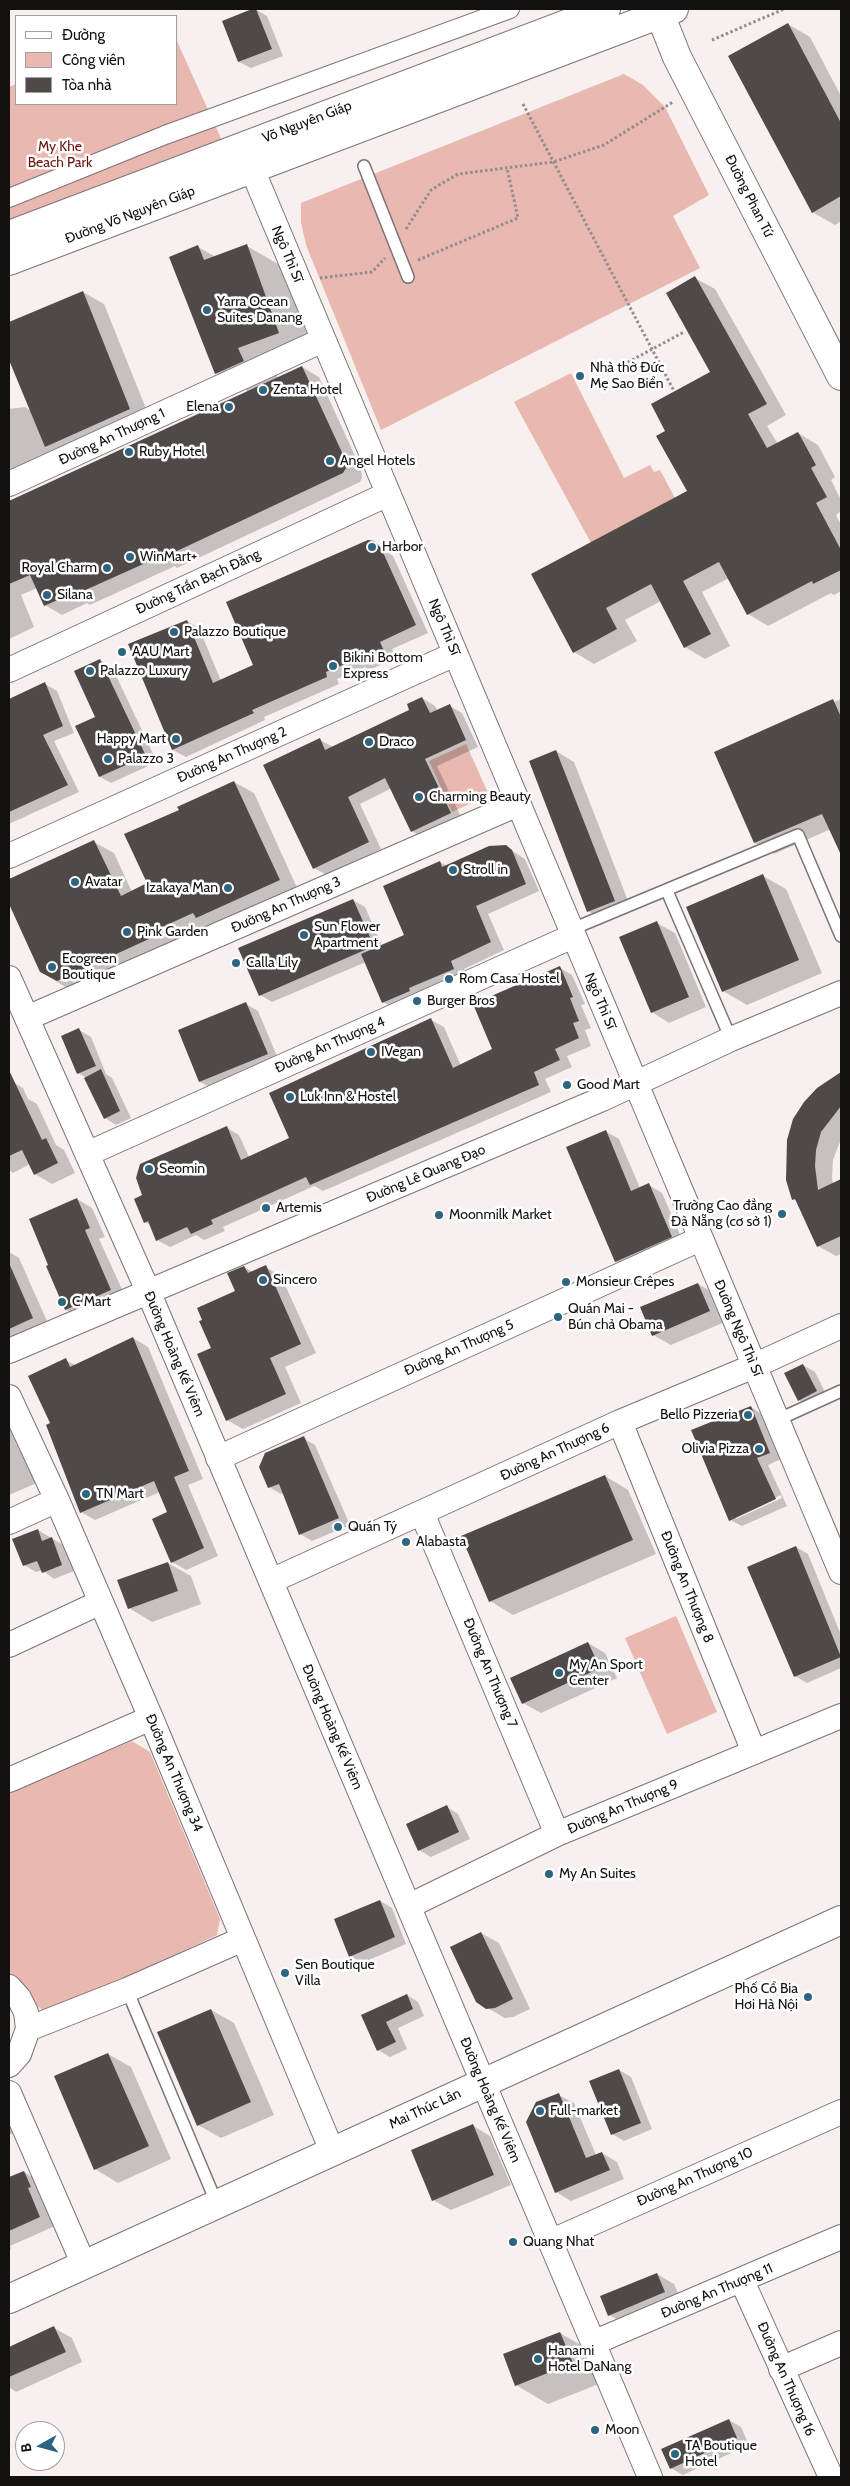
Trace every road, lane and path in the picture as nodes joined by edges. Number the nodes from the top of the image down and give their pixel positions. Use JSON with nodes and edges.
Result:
{"nodes":[{"id":1,"x":510,"y":9,"type":"edge"},
{"id":2,"x":606,"y":9,"type":"edge"},
{"id":3,"x":784,"y":9,"type":"edge"},
{"id":4,"x":664,"y":10,"type":"edge"},
{"id":5,"x":712,"y":40,"type":"dead end"},
{"id":6,"x":673,"y":102,"type":"dead end"},
{"id":7,"x":523,"y":104,"type":"dead end"},
{"id":8,"x":248,"y":158,"type":"junction"},
{"id":9,"x":553,"y":162,"type":"junction"},
{"id":10,"x":364,"y":166,"type":"dead end"},
{"id":11,"x":506,"y":168,"type":"junction"},
{"id":12,"x":9,"y":198,"type":"edge"},
{"id":13,"x":9,"y":235,"type":"edge"},
{"id":14,"x":396,"y":245,"type":"junction"},
{"id":15,"x":9,"y":261,"type":"edge"},
{"id":16,"x":404,"y":266,"type":"junction"},
{"id":17,"x":408,"y":277,"type":"dead end"},
{"id":18,"x":312,"y":279,"type":"dead end"},
{"id":19,"x":684,"y":332,"type":"dead end"},
{"id":20,"x":324,"y":340,"type":"junction"},
{"id":21,"x":652,"y":350,"type":"junction"},
{"id":22,"x":619,"y":367,"type":"dead end"},
{"id":23,"x":841,"y":376,"type":"edge"},
{"id":24,"x":674,"y":391,"type":"dead end"},
{"id":25,"x":9,"y":484,"type":"edge"},
{"id":26,"x":388,"y":494,"type":"junction"},
{"id":27,"x":455,"y":654,"type":"junction"},
{"id":28,"x":9,"y":670,"type":"edge"},
{"id":29,"x":518,"y":804,"type":"junction"},
{"id":30,"x":9,"y":856,"type":"edge"},
{"id":31,"x":667,"y":891,"type":"junction"},
{"id":32,"x":572,"y":933,"type":"junction"},
{"id":33,"x":841,"y":936,"type":"edge"},
{"id":34,"x":9,"y":978,"type":"edge"},
{"id":35,"x":841,"y":993,"type":"edge"},
{"id":36,"x":27,"y":1018,"type":"junction"},
{"id":37,"x":731,"y":1039,"type":"junction"},
{"id":38,"x":635,"y":1085,"type":"junction"},
{"id":39,"x":87,"y":1154,"type":"junction"},
{"id":40,"x":700,"y":1239,"type":"junction"},
{"id":41,"x":148,"y":1291,"type":"junction"},
{"id":42,"x":841,"y":1326,"type":"edge"},
{"id":43,"x":9,"y":1351,"type":"edge"},
{"id":44,"x":754,"y":1366,"type":"junction"},
{"id":45,"x":841,"y":1392,"type":"edge"},
{"id":46,"x":9,"y":1397,"type":"edge"},
{"id":47,"x":777,"y":1420,"type":"junction"},
{"id":48,"x":620,"y":1422,"type":"junction"},
{"id":49,"x":218,"y":1458,"type":"junction"},
{"id":50,"x":57,"y":1500,"type":"junction"},
{"id":51,"x":422,"y":1513,"type":"junction"},
{"id":52,"x":9,"y":1522,"type":"edge"},
{"id":53,"x":841,"y":1572,"type":"edge"},
{"id":54,"x":271,"y":1581,"type":"junction"},
{"id":55,"x":101,"y":1602,"type":"junction"},
{"id":56,"x":9,"y":1645,"type":"edge"},
{"id":57,"x":841,"y":1716,"type":"edge"},
{"id":58,"x":151,"y":1718,"type":"junction"},
{"id":59,"x":754,"y":1752,"type":"junction"},
{"id":60,"x":9,"y":1780,"type":"edge"},
{"id":61,"x":557,"y":1834,"type":"junction"},
{"id":62,"x":409,"y":1906,"type":"junction"},
{"id":63,"x":841,"y":1920,"type":"edge"},
{"id":64,"x":243,"y":1938,"type":"junction"},
{"id":65,"x":9,"y":1987,"type":"edge"},
{"id":66,"x":127,"y":1990,"type":"junction"},
{"id":67,"x":28,"y":2029,"type":"junction"},
{"id":68,"x":9,"y":2066,"type":"edge"},
{"id":69,"x":483,"y":2083,"type":"junction"},
{"id":70,"x":9,"y":2093,"type":"edge"},
{"id":71,"x":841,"y":2112,"type":"edge"},
{"id":72,"x":332,"y":2152,"type":"junction"},
{"id":73,"x":217,"y":2204,"type":"junction"},
{"id":74,"x":841,"y":2237,"type":"edge"},
{"id":75,"x":550,"y":2242,"type":"junction"},
{"id":76,"x":84,"y":2265,"type":"junction"},
{"id":77,"x":742,"y":2281,"type":"junction"},
{"id":78,"x":9,"y":2299,"type":"edge"},
{"id":79,"x":593,"y":2343,"type":"junction"},
{"id":80,"x":841,"y":2343,"type":"edge"},
{"id":81,"x":781,"y":2369,"type":"junction"},
{"id":82,"x":832,"y":2463,"type":"edge"},
{"id":83,"x":650,"y":2477,"type":"edge"}],
"edges":[{"from":1,"to":12,"type":"street"},
{"from":2,"to":8,"type":"main road","name":"Võ Nguyên Giáp"},
{"from":3,"to":5,"type":"path"},
{"from":4,"to":8,"type":"main road","name":"Võ Nguyên Giáp"},
{"from":4,"to":23,"type":"main road","name":"Đường Phan Tứ"},
{"from":6,"to":9,"type":"path"},
{"from":7,"to":9,"type":"path"},
{"from":8,"to":13,"type":"main road","name":"Võ Nguyên Giáp"},
{"from":8,"to":15,"type":"main road","name":"Đường Võ Nguyên Giáp"},
{"from":8,"to":20,"type":"street","name":"Ngô Thì Sĩ"},
{"from":9,"to":11,"type":"path"},
{"from":9,"to":21,"type":"path"},
{"from":10,"to":14,"type":"lane"},
{"from":11,"to":14,"type":"path"},
{"from":11,"to":16,"type":"path"},
{"from":14,"to":16,"type":"lane"},
{"from":14,"to":18,"type":"path"},
{"from":16,"to":17,"type":"lane"},
{"from":19,"to":21,"type":"path"},
{"from":20,"to":25,"type":"street","name":"Đường An Thượng 1"},
{"from":20,"to":26,"type":"street","name":"Ngô Thì Sĩ"},
{"from":21,"to":22,"type":"path"},
{"from":21,"to":24,"type":"path"},
{"from":26,"to":27,"type":"street","name":"Ngô Thì Sĩ"},
{"from":26,"to":28,"type":"street","name":"Đường Trần Bạch Đằng"},
{"from":27,"to":29,"type":"street","name":"Ngô Thì Sĩ"},
{"from":27,"to":30,"type":"street","name":"Đường An Thượng 2"},
{"from":29,"to":32,"type":"street","name":"Ngô Thì Sĩ"},
{"from":29,"to":36,"type":"street","name":"Đường An Thượng 3"},
{"from":31,"to":32,"type":"lane"},
{"from":31,"to":33,"type":"lane"},
{"from":31,"to":37,"type":"lane"},
{"from":32,"to":38,"type":"street","name":"Ngô Thì Sĩ"},
{"from":32,"to":39,"type":"street","name":"Đường An Thượng 4"},
{"from":34,"to":36,"type":"street","name":"Đường Hoàng Kế Viêm"},
{"from":35,"to":37,"type":"street","name":"Đường Lê Quang Đạo"},
{"from":36,"to":39,"type":"street","name":"Đường Hoàng Kế Viêm"},
{"from":37,"to":38,"type":"street","name":"Đường Lê Quang Đạo"},
{"from":38,"to":40,"type":"street","name":"Đường Ngô Thì Sĩ"},
{"from":38,"to":41,"type":"street","name":"Đường Lê Quang Đạo"},
{"from":39,"to":41,"type":"street","name":"Đường Hoàng Kế Viêm"},
{"from":40,"to":44,"type":"street","name":"Đường Ngô Thì Sĩ"},
{"from":40,"to":49,"type":"street","name":"Đường An Thượng 5"},
{"from":41,"to":43,"type":"street","name":"Đường Lê Quang Đạo"},
{"from":41,"to":49,"type":"street","name":"Đường Hoàng Kế Viêm"},
{"from":42,"to":44,"type":"street","name":"Đường An Thượng 6"},
{"from":44,"to":47,"type":"street","name":"Đường Ngô Thì Sĩ"},
{"from":44,"to":48,"type":"street","name":"Đường An Thượng 6"},
{"from":45,"to":47,"type":"lane"},
{"from":46,"to":50,"type":"street","name":"Đường An Thượng 34"},
{"from":47,"to":53,"type":"street","name":"Đường Ngô Thì Sĩ"},
{"from":48,"to":51,"type":"street","name":"Đường An Thượng 6"},
{"from":48,"to":59,"type":"street","name":"Đường An Thượng 8"},
{"from":49,"to":54,"type":"street","name":"Đường Hoàng Kế Viêm"},
{"from":50,"to":52,"type":"street"},
{"from":50,"to":55,"type":"street","name":"Đường An Thượng 34"},
{"from":51,"to":54,"type":"street","name":"Đường An Thượng 6"},
{"from":51,"to":61,"type":"street","name":"Đường An Thượng 7"},
{"from":54,"to":62,"type":"street","name":"Đường Hoàng Kế Viêm"},
{"from":55,"to":56,"type":"street"},
{"from":55,"to":58,"type":"street","name":"Đường An Thượng 34"},
{"from":57,"to":59,"type":"street","name":"Đường An Thượng 9"},
{"from":58,"to":60,"type":"street"},
{"from":58,"to":64,"type":"street","name":"Đường An Thượng 34"},
{"from":59,"to":61,"type":"street","name":"Đường An Thượng 9"},
{"from":61,"to":62,"type":"street","name":"Đường An Thượng 9"},
{"from":62,"to":69,"type":"street","name":"Đường Hoàng Kế Viêm"},
{"from":63,"to":69,"type":"main road","name":"Mai Thúc Lân"},
{"from":64,"to":66,"type":"street"},
{"from":64,"to":72,"type":"street","name":"Đường An Thượng 34"},
{"from":65,"to":67,"type":"street"},
{"from":66,"to":67,"type":"street"},
{"from":66,"to":73,"type":"lane"},
{"from":67,"to":68,"type":"street"},
{"from":69,"to":72,"type":"main road","name":"Mai Thúc Lân"},
{"from":69,"to":75,"type":"street","name":"Đường Hoàng Kế Viêm"},
{"from":70,"to":76,"type":"street"},
{"from":71,"to":75,"type":"street","name":"Đường An Thượng 10"},
{"from":72,"to":73,"type":"main road","name":"Mai Thúc Lân"},
{"from":73,"to":76,"type":"main road","name":"Mai Thúc Lân"},
{"from":74,"to":77,"type":"street","name":"Đường An Thượng 11"},
{"from":75,"to":79,"type":"street","name":"Đường Hoàng Kế Viêm"},
{"from":76,"to":78,"type":"main road","name":"Mai Thúc Lân"},
{"from":77,"to":79,"type":"street","name":"Đường An Thượng 11"},
{"from":77,"to":81,"type":"street","name":"Đường An Thượng 16"},
{"from":79,"to":83,"type":"street","name":"Đường Hoàng Kế Viêm"},
{"from":80,"to":81,"type":"street"},
{"from":81,"to":82,"type":"street","name":"Đường An Thượng 16"}]}
